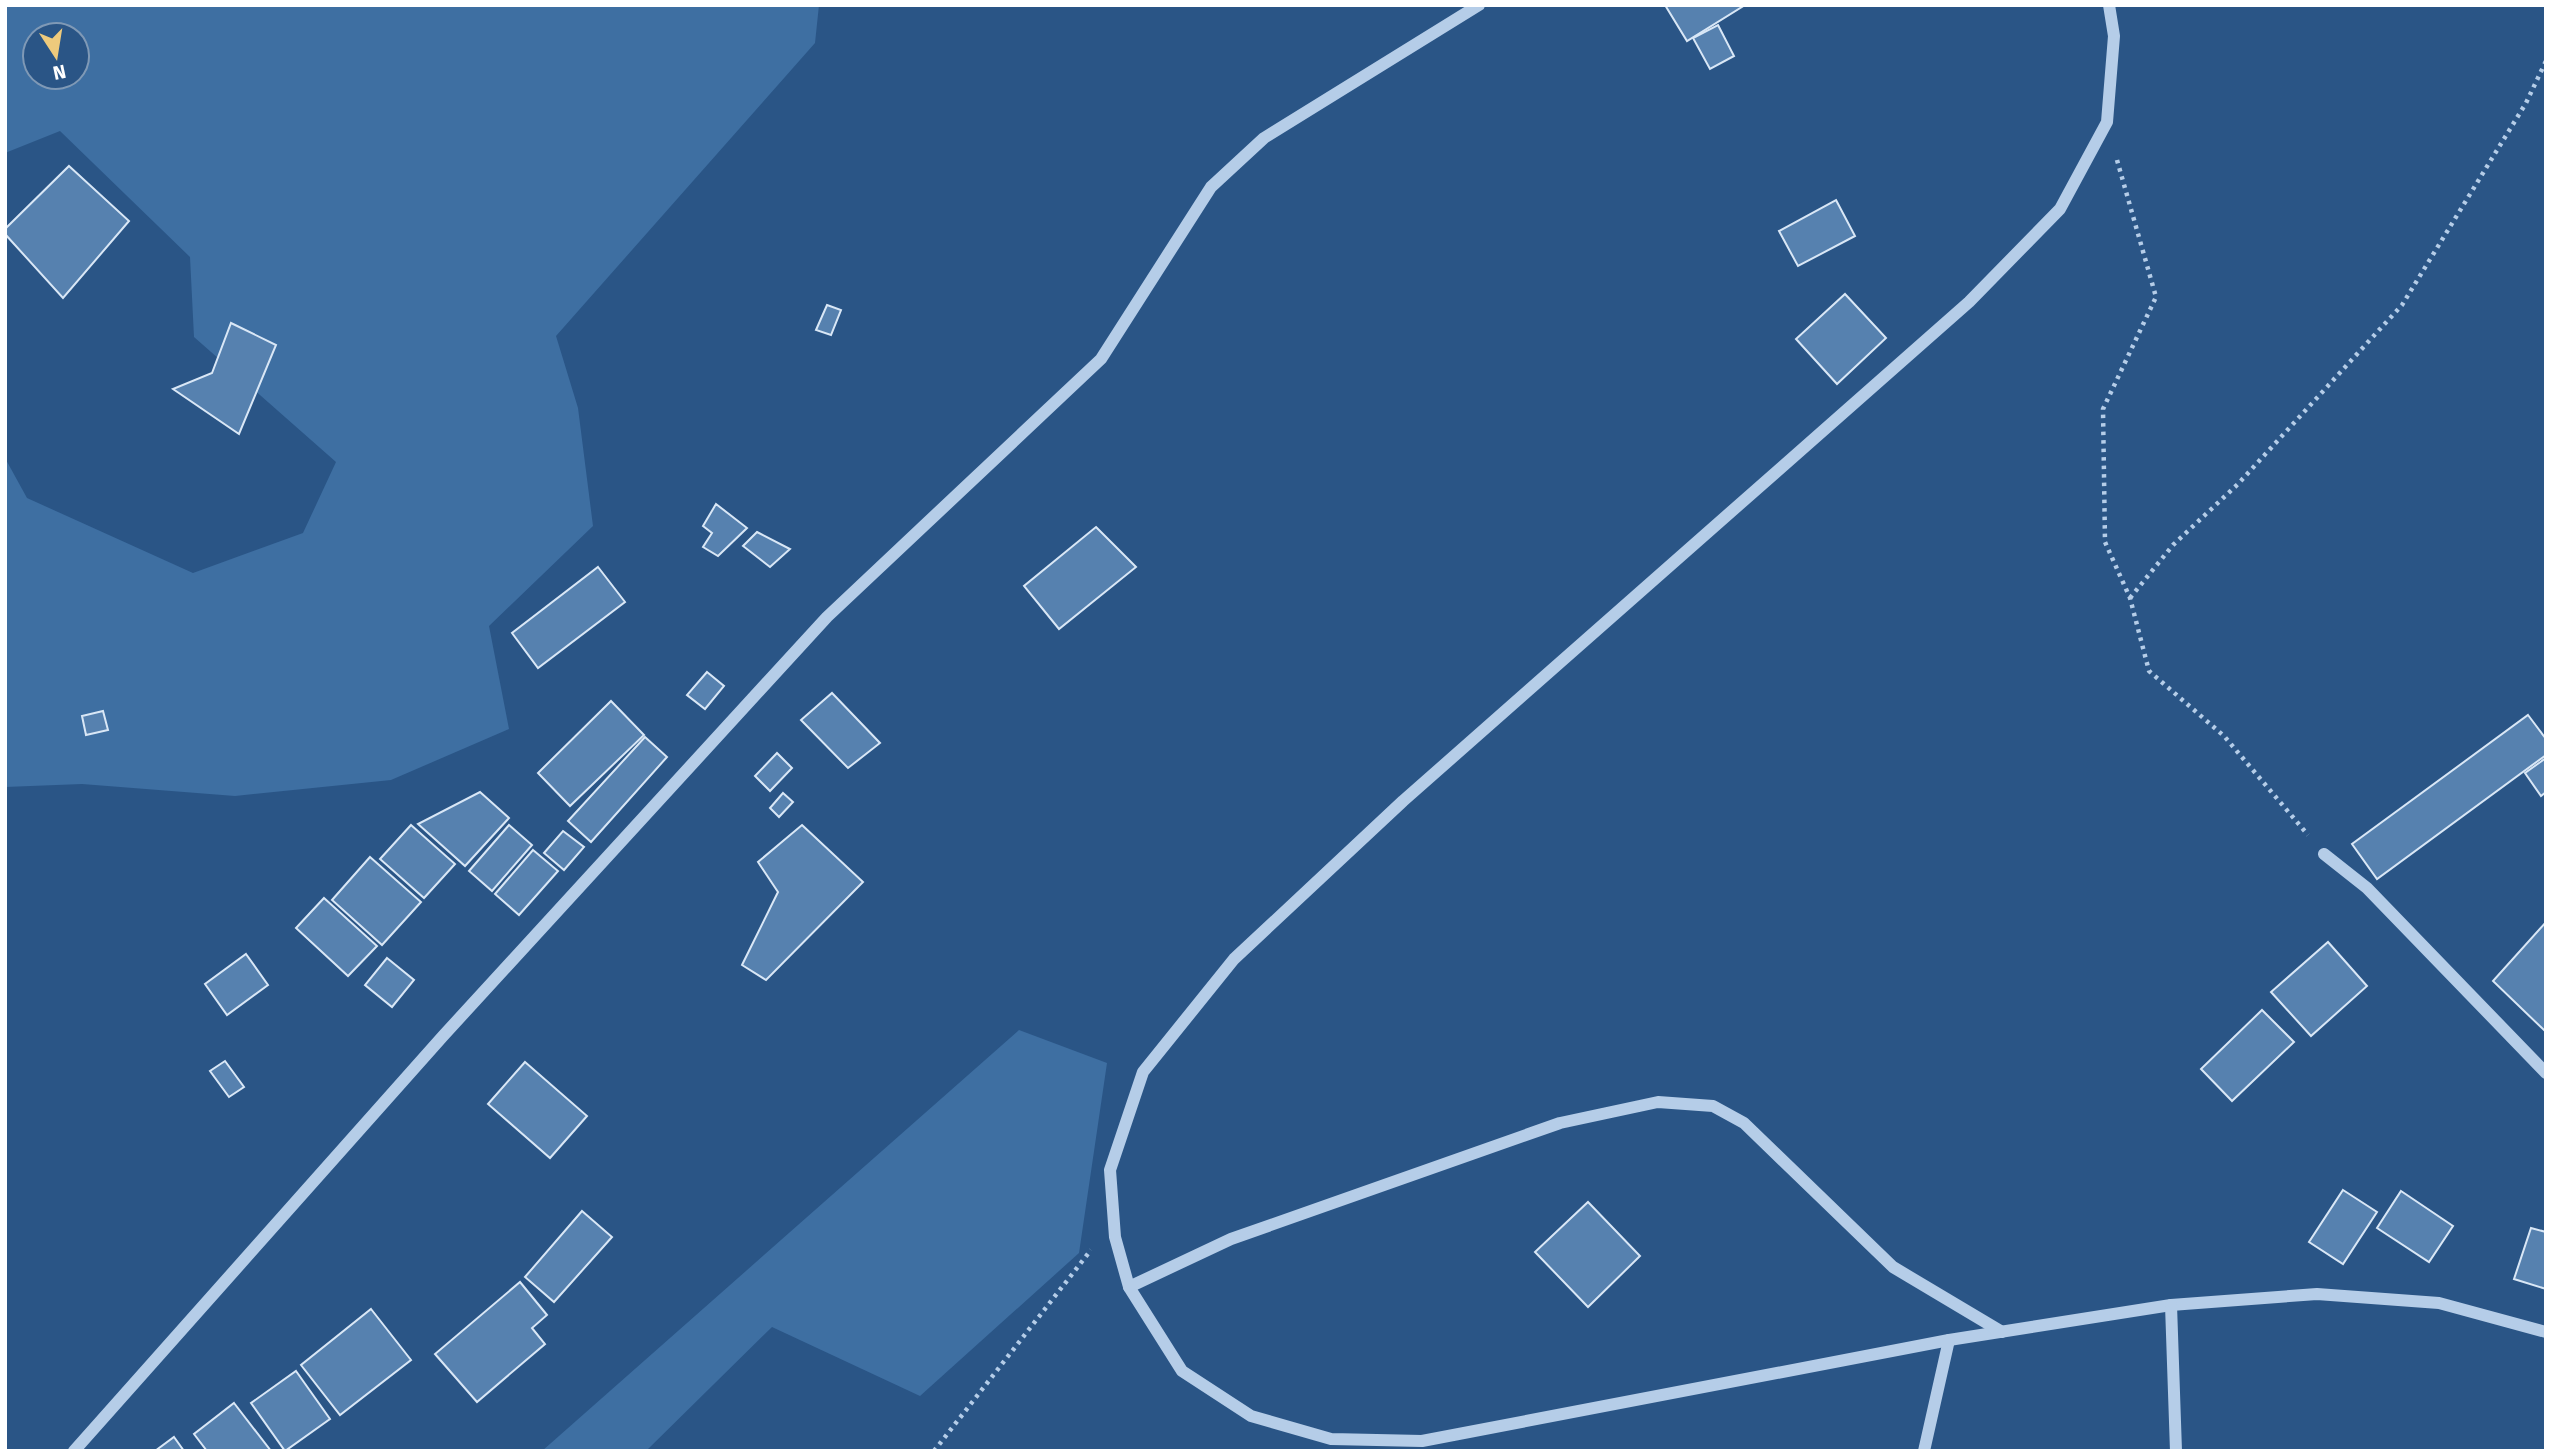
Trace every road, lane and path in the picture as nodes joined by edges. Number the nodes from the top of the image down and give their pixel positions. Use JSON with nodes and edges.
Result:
{"nodes":[{"id":1,"x":1479,"y":5,"type":"edge"},
{"id":2,"x":2109,"y":5,"type":"edge"},
{"id":3,"x":2546,"y":61,"type":"edge"},
{"id":4,"x":2107,"y":122,"type":"junction"},
{"id":5,"x":2130,"y":598,"type":"junction"},
{"id":6,"x":2323,"y":854,"type":"joint"},
{"id":7,"x":2546,"y":1073,"type":"edge"},
{"id":8,"x":1115,"y":1237,"type":"junction"},
{"id":9,"x":1129,"y":1287,"type":"junction"},
{"id":10,"x":2171,"y":1306,"type":"junction"},
{"id":11,"x":2002,"y":1332,"type":"junction"},
{"id":12,"x":2546,"y":1332,"type":"edge"},
{"id":13,"x":1949,"y":1340,"type":"junction"},
{"id":14,"x":74,"y":1451,"type":"edge"},
{"id":15,"x":934,"y":1451,"type":"edge"},
{"id":16,"x":1924,"y":1451,"type":"edge"},
{"id":17,"x":2176,"y":1451,"type":"edge"}],
"edges":[{"from":1,"to":14,"type":"street"},
{"from":2,"to":4,"type":"street"},
{"from":3,"to":5,"type":"path"},
{"from":4,"to":5,"type":"path"},
{"from":4,"to":8,"type":"street"},
{"from":5,"to":6,"type":"path"},
{"from":6,"to":7,"type":"street"},
{"from":8,"to":9,"type":"street"},
{"from":8,"to":15,"type":"path"},
{"from":9,"to":11,"type":"street"},
{"from":9,"to":13,"type":"street"},
{"from":10,"to":11,"type":"street"},
{"from":10,"to":12,"type":"street"},
{"from":10,"to":17,"type":"street"},
{"from":11,"to":13,"type":"street"},
{"from":13,"to":16,"type":"street"}]}
